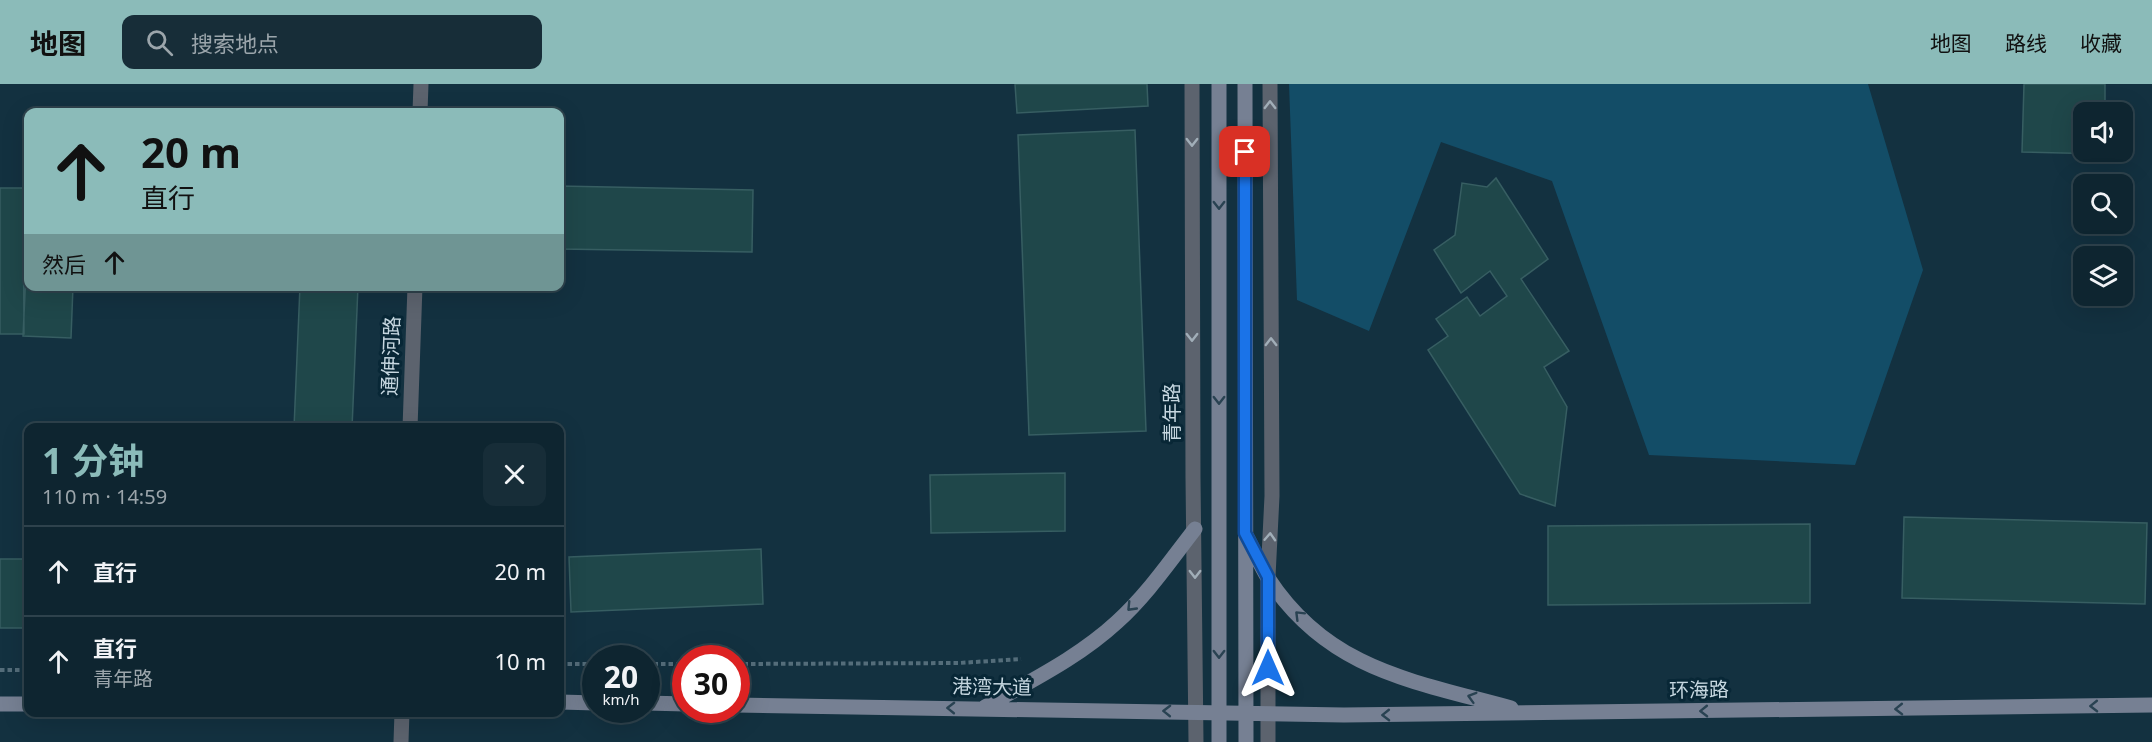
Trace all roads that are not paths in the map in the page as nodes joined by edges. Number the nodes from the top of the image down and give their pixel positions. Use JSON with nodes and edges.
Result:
{"nodes":[{"id":1,"x":421,"y":84,"type":"edge"},
{"id":2,"x":1192,"y":84,"type":"edge"},
{"id":3,"x":1219,"y":84,"type":"edge"},
{"id":4,"x":1245,"y":84,"type":"edge"},
{"id":5,"x":1270,"y":84,"type":"edge"},
{"id":6,"x":420,"y":108,"type":"edge"},
{"id":7,"x":415,"y":291,"type":"edge"},
{"id":8,"x":410,"y":423,"type":"edge"},
{"id":9,"x":1195,"y":529,"type":"junction"},
{"id":10,"x":1245,"y":533,"type":"junction"},
{"id":11,"x":1268,"y":577,"type":"junction"},
{"id":12,"x":564,"y":702,"type":"edge"},
{"id":13,"x":582,"y":703,"type":"edge"},
{"id":14,"x":0,"y":704,"type":"edge"},
{"id":15,"x":24,"y":704,"type":"edge"},
{"id":16,"x":750,"y":705,"type":"edge"},
{"id":17,"x":2152,"y":705,"type":"edge"},
{"id":18,"x":983,"y":708,"type":"junction"},
{"id":19,"x":1196,"y":712,"type":"junction"},
{"id":20,"x":1219,"y":712,"type":"junction"},
{"id":21,"x":1246,"y":713,"type":"junction"},
{"id":22,"x":1268,"y":713,"type":"junction"},
{"id":23,"x":1528,"y":713,"type":"junction"},
{"id":24,"x":402,"y":717,"type":"edge"},
{"id":25,"x":401,"y":742,"type":"edge"},
{"id":26,"x":1196,"y":742,"type":"edge"},
{"id":27,"x":1219,"y":742,"type":"edge"},
{"id":28,"x":1246,"y":742,"type":"edge"},
{"id":29,"x":1268,"y":742,"type":"edge"}],
"edges":[{"from":1,"to":6,"type":"street"},
{"from":2,"to":9,"type":"street","name":"青年路","one_way":true},
{"from":3,"to":20,"type":"main road","one_way":true},
{"from":4,"to":10,"type":"main road"},
{"from":11,"to":5,"type":"street","one_way":true},
{"from":7,"to":8,"type":"street","name":"通伸河路"},
{"from":9,"to":18,"type":"main road","one_way":true},
{"from":9,"to":19,"type":"street","name":"青年路","one_way":true},
{"from":10,"to":11,"type":"main road"},
{"from":10,"to":21,"type":"main road"},
{"from":11,"to":22,"type":"street"},
{"from":23,"to":11,"type":"main road","one_way":true},
{"from":12,"to":13,"type":"main road"},
{"from":14,"to":15,"type":"main road"},
{"from":18,"to":16,"type":"main road","name":"港湾大道","one_way":true},
{"from":17,"to":23,"type":"main road","name":"环海路","one_way":true},
{"from":19,"to":18,"type":"main road","name":"港湾大道","one_way":true},
{"from":19,"to":20,"type":"main road","name":"港湾大道"},
{"from":19,"to":26,"type":"street","name":"青年路"},
{"from":20,"to":21,"type":"main road","name":"港湾大道"},
{"from":20,"to":27,"type":"main road"},
{"from":21,"to":22,"type":"main road","name":"环海路"},
{"from":21,"to":28,"type":"main road"},
{"from":23,"to":22,"type":"main road","name":"环海路","one_way":true},
{"from":22,"to":29,"type":"street"},
{"from":24,"to":25,"type":"street"}]}
